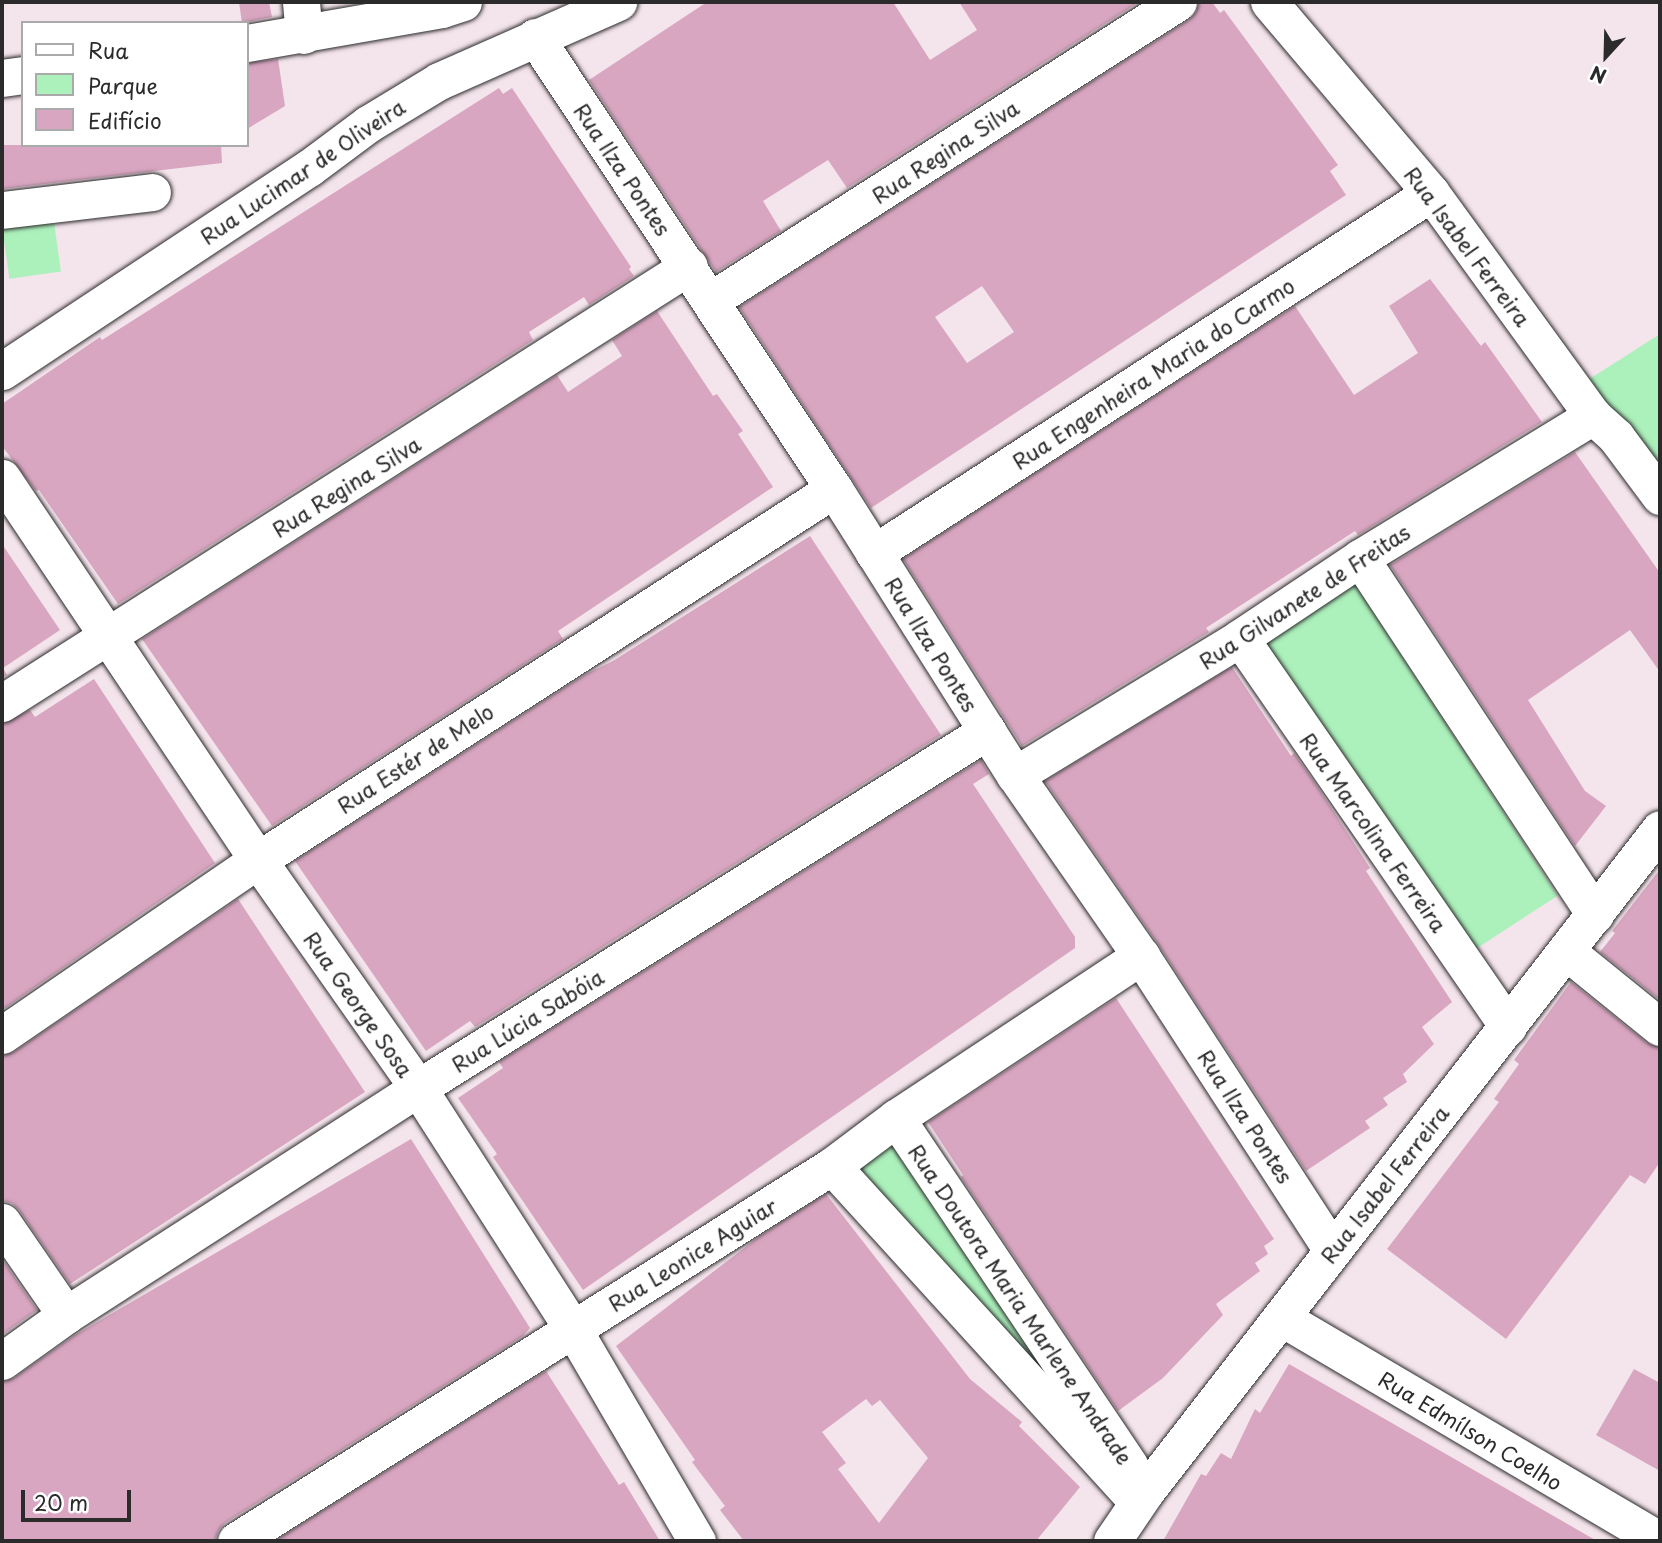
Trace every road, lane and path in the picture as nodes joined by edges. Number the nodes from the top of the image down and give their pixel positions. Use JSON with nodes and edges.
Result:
{"nodes":[{"id":1,"x":463,"y":2,"type":"edge"},
{"id":2,"x":618,"y":2,"type":"edge"},
{"id":3,"x":1178,"y":2,"type":"edge"},
{"id":4,"x":1269,"y":2,"type":"edge"},
{"id":5,"x":303,"y":18,"type":"edge"},
{"id":6,"x":534,"y":37,"type":"junction"},
{"id":7,"x":248,"y":43,"type":"edge"},
{"id":8,"x":21,"y":75,"type":"edge"},
{"id":9,"x":2,"y":78,"type":"edge"},
{"id":10,"x":152,"y":192,"type":"dead end"},
{"id":11,"x":1431,"y":193,"type":"junction"},
{"id":12,"x":2,"y":210,"type":"edge"},
{"id":13,"x":689,"y":266,"type":"junction"},
{"id":14,"x":711,"y":300,"type":"junction"},
{"id":15,"x":2,"y":370,"type":"edge"},
{"id":16,"x":1593,"y":416,"type":"junction"},
{"id":17,"x":2,"y":478,"type":"edge"},
{"id":18,"x":834,"y":489,"type":"junction"},
{"id":19,"x":1660,"y":496,"type":"edge"},
{"id":20,"x":874,"y":553,"type":"junction"},
{"id":21,"x":1360,"y":558,"type":"junction"},
{"id":22,"x":105,"y":635,"type":"junction"},
{"id":23,"x":1240,"y":638,"type":"junction"},
{"id":24,"x":2,"y":703,"type":"edge"},
{"id":25,"x":986,"y":730,"type":"junction"},
{"id":26,"x":1015,"y":775,"type":"junction"},
{"id":27,"x":1660,"y":829,"type":"edge"},
{"id":28,"x":258,"y":859,"type":"junction"},
{"id":29,"x":1595,"y":914,"type":"junction"},
{"id":30,"x":1566,"y":951,"type":"junction"},
{"id":31,"x":1141,"y":956,"type":"junction"},
{"id":32,"x":1508,"y":1026,"type":"junction"},
{"id":33,"x":1660,"y":1027,"type":"edge"},
{"id":34,"x":2,"y":1035,"type":"edge"},
{"id":35,"x":418,"y":1088,"type":"junction"},
{"id":36,"x":896,"y":1118,"type":"junction"},
{"id":37,"x":832,"y":1166,"type":"junction"},
{"id":38,"x":2,"y":1222,"type":"edge"},
{"id":39,"x":1332,"y":1250,"type":"junction"},
{"id":40,"x":66,"y":1315,"type":"junction"},
{"id":41,"x":1282,"y":1318,"type":"junction"},
{"id":42,"x":573,"y":1329,"type":"junction"},
{"id":43,"x":2,"y":1361,"type":"edge"},
{"id":44,"x":1142,"y":1497,"type":"junction"},
{"id":45,"x":236,"y":1541,"type":"edge"},
{"id":46,"x":697,"y":1541,"type":"edge"},
{"id":47,"x":1112,"y":1541,"type":"edge"},
{"id":48,"x":1660,"y":1541,"type":"edge"}],
"edges":[{"from":1,"to":5,"type":"street"},
{"from":2,"to":6,"type":"street","name":"Rua Lucimar de Oliveira"},
{"from":3,"to":14,"type":"street","name":"Rua Regina Silva"},
{"from":4,"to":11,"type":"street","name":"Rua Isabel Ferreira"},
{"from":5,"to":7,"type":"street"},
{"from":6,"to":13,"type":"street","name":"Rua Ilza Pontes"},
{"from":6,"to":15,"type":"street","name":"Rua Lucimar de Oliveira"},
{"from":8,"to":9,"type":"street"},
{"from":10,"to":12,"type":"street"},
{"from":11,"to":16,"type":"street","name":"Rua Isabel Ferreira"},
{"from":11,"to":20,"type":"street","name":"Rua Engenheira Maria do Carmo"},
{"from":13,"to":14,"type":"street","name":"Rua Ilza Pontes"},
{"from":13,"to":22,"type":"street","name":"Rua Regina Silva"},
{"from":14,"to":18,"type":"street","name":"Rua Ilza Pontes"},
{"from":16,"to":19,"type":"street","name":"Rua Isabel Ferreira"},
{"from":16,"to":21,"type":"street","name":"Rua Gilvanete de Freitas"},
{"from":17,"to":22,"type":"street","name":"Rua George Sosa"},
{"from":18,"to":20,"type":"street","name":"Rua Ilza Pontes"},
{"from":18,"to":28,"type":"street","name":"Rua Estér de Melo"},
{"from":20,"to":25,"type":"street","name":"Rua Ilza Pontes"},
{"from":21,"to":23,"type":"street","name":"Rua Gilvanete de Freitas"},
{"from":21,"to":29,"type":"street"},
{"from":22,"to":24,"type":"street","name":"Rua Regina Silva"},
{"from":22,"to":28,"type":"street","name":"Rua George Sosa"},
{"from":23,"to":26,"type":"street","name":"Rua Gilvanete de Freitas"},
{"from":23,"to":32,"type":"street","name":"Rua Marcolina Ferreira"},
{"from":25,"to":26,"type":"street","name":"Rua Ilza Pontes"},
{"from":25,"to":35,"type":"street","name":"Rua Lúcia Sabóia"},
{"from":26,"to":31,"type":"street","name":"Rua Ilza Pontes"},
{"from":27,"to":29,"type":"street","name":"Rua Isabel Ferreira"},
{"from":28,"to":34,"type":"street","name":"Rua Estér de Melo"},
{"from":28,"to":35,"type":"street","name":"Rua George Sosa"},
{"from":29,"to":30,"type":"street","name":"Rua Isabel Ferreira"},
{"from":30,"to":32,"type":"street","name":"Rua Isabel Ferreira"},
{"from":30,"to":33,"type":"street"},
{"from":31,"to":36,"type":"street","name":"Rua Leonice Aguiar"},
{"from":31,"to":39,"type":"street","name":"Rua Ilza Pontes"},
{"from":32,"to":39,"type":"street","name":"Rua Isabel Ferreira"},
{"from":35,"to":40,"type":"street","name":"Rua Lúcia Sabóia"},
{"from":35,"to":42,"type":"street","name":"Rua George Sosa"},
{"from":36,"to":37,"type":"street","name":"Rua Leonice Aguiar"},
{"from":36,"to":44,"type":"street","name":"Rua Doutora Maria Marlene Andrade"},
{"from":37,"to":42,"type":"street","name":"Rua Leonice Aguiar"},
{"from":37,"to":44,"type":"street"},
{"from":38,"to":40,"type":"street"},
{"from":39,"to":41,"type":"street","name":"Rua Isabel Ferreira"},
{"from":40,"to":43,"type":"street","name":"Rua Lúcia Sabóia"},
{"from":41,"to":44,"type":"street","name":"Rua Isabel Ferreira"},
{"from":41,"to":48,"type":"street","name":"Rua Edmílson Coelho"},
{"from":42,"to":45,"type":"street","name":"Rua Leonice Aguiar"},
{"from":42,"to":46,"type":"street","name":"Rua George Sosa"},
{"from":44,"to":47,"type":"street","name":"Rua Isabel Ferreira"}]}
